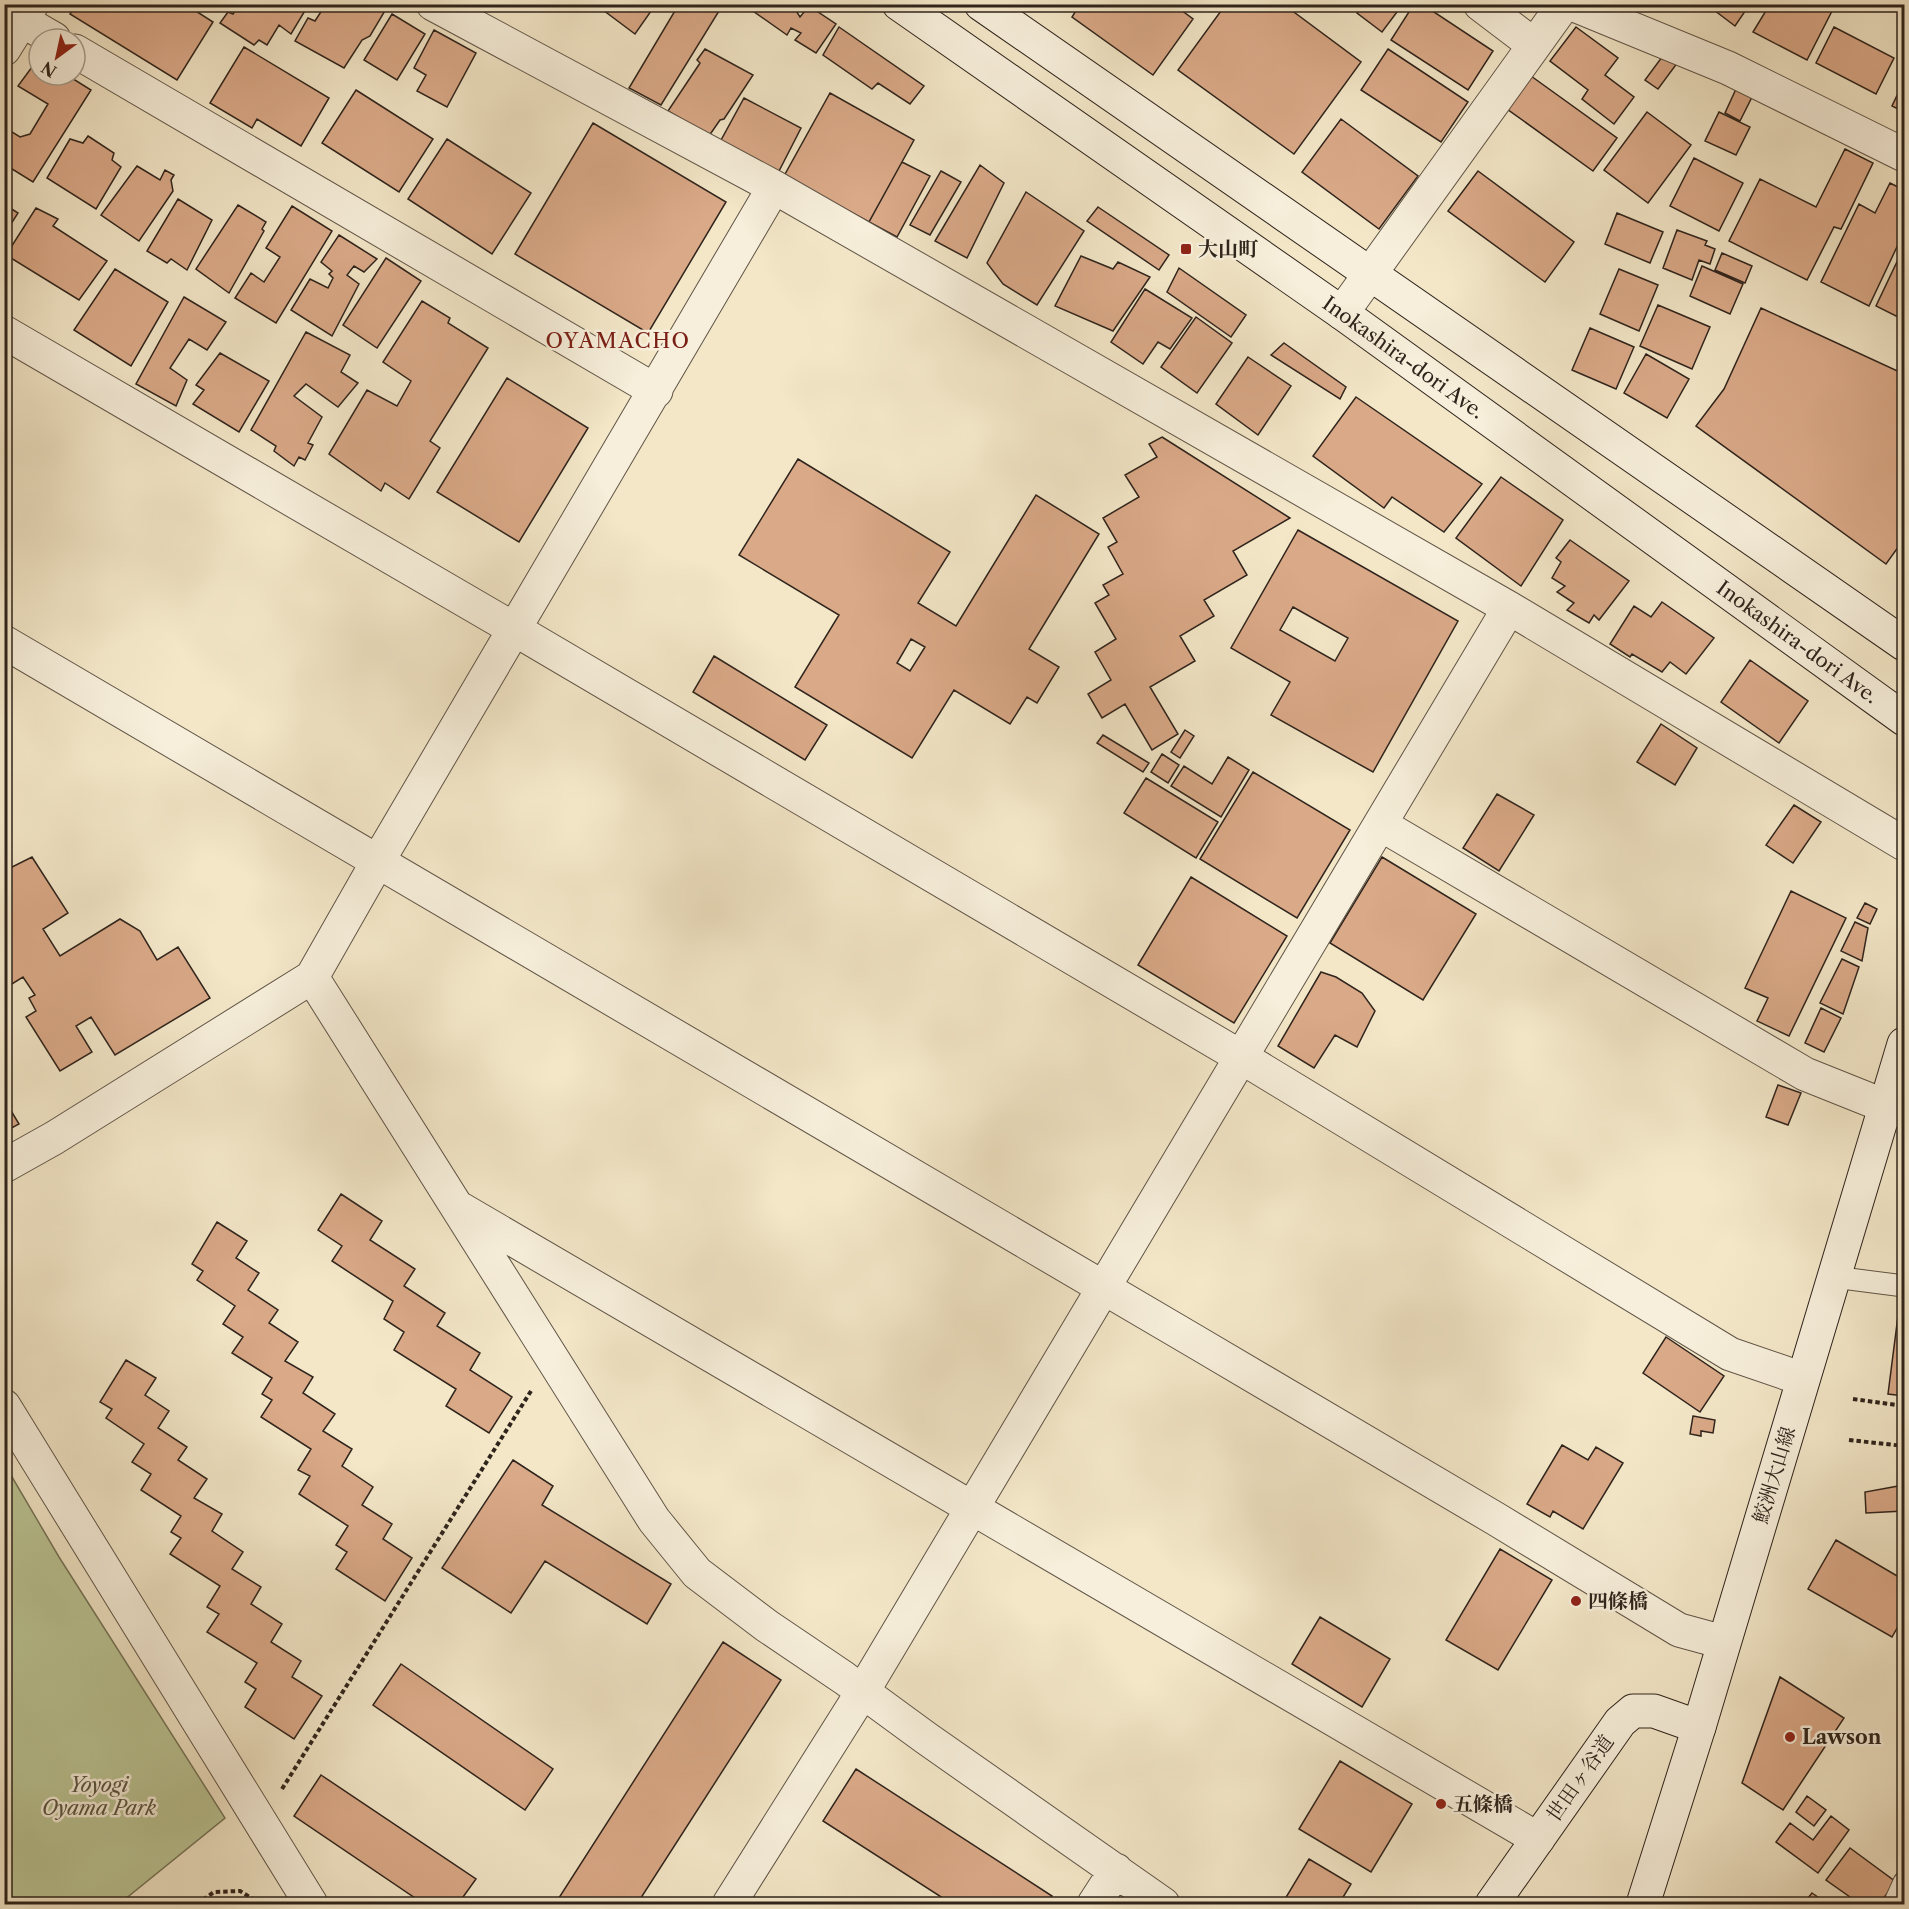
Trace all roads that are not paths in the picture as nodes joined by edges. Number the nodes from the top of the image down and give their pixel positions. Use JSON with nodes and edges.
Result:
{"nodes":[{"id":1,"x":433,"y":4,"type":"edge"},
{"id":2,"x":899,"y":4,"type":"edge"},
{"id":3,"x":1480,"y":4,"type":"edge"},
{"id":4,"x":1564,"y":4,"type":"edge"},
{"id":5,"x":1572,"y":4,"type":"edge"},
{"id":6,"x":998,"y":10,"type":"edge"},
{"id":7,"x":20,"y":11,"type":"edge"},
{"id":8,"x":39,"y":27,"type":"edge"},
{"id":9,"x":1534,"y":45,"type":"junction"},
{"id":10,"x":4,"y":49,"type":"edge"},
{"id":11,"x":87,"y":58,"type":"edge"},
{"id":12,"x":1905,"y":155,"type":"edge"},
{"id":13,"x":774,"y":187,"type":"junction"},
{"id":14,"x":1369,"y":275,"type":"junction"},
{"id":15,"x":1342,"y":313,"type":"junction"},
{"id":16,"x":4,"y":332,"type":"edge"},
{"id":17,"x":656,"y":391,"type":"junction"},
{"id":18,"x":1509,"y":608,"type":"junction"},
{"id":19,"x":514,"y":629,"type":"junction"},
{"id":20,"x":4,"y":642,"type":"edge"},
{"id":21,"x":1905,"y":644,"type":"edge"},
{"id":22,"x":1905,"y":719,"type":"edge"},
{"id":23,"x":1380,"y":824,"type":"junction"},
{"id":24,"x":1905,"y":844,"type":"edge"},
{"id":25,"x":378,"y":861,"type":"junction"},
{"id":26,"x":312,"y":977,"type":"junction"},
{"id":27,"x":1905,"y":1044,"type":"edge"},
{"id":28,"x":1241,"y":1057,"type":"junction"},
{"id":29,"x":1895,"y":1109,"type":"edge"},
{"id":30,"x":4,"y":1166,"type":"edge"},
{"id":31,"x":457,"y":1207,"type":"junction"},
{"id":32,"x":1834,"y":1277,"type":"junction"},
{"id":33,"x":1905,"y":1286,"type":"edge"},
{"id":34,"x":1103,"y":1288,"type":"junction"},
{"id":35,"x":1803,"y":1379,"type":"junction"},
{"id":36,"x":4,"y":1406,"type":"edge"},
{"id":37,"x":972,"y":1508,"type":"junction"},
{"id":38,"x":1724,"y":1642,"type":"junction"},
{"id":39,"x":863,"y":1691,"type":"junction"},
{"id":40,"x":1699,"y":1727,"type":"junction"},
{"id":41,"x":1538,"y":1839,"type":"junction"},
{"id":42,"x":1116,"y":1870,"type":"junction"},
{"id":43,"x":1905,"y":1882,"type":"edge"},
{"id":44,"x":311,"y":1905,"type":"edge"},
{"id":45,"x":729,"y":1905,"type":"edge"},
{"id":46,"x":1094,"y":1905,"type":"edge"},
{"id":47,"x":1163,"y":1905,"type":"edge"},
{"id":48,"x":1492,"y":1905,"type":"edge"},
{"id":49,"x":1643,"y":1905,"type":"edge"},
{"id":50,"x":1894,"y":1905,"type":"edge"}],
"edges":[{"from":1,"to":13,"type":"street"},
{"from":2,"to":15,"type":"street","name":"Inokashira-dori Ave."},
{"from":3,"to":9,"type":"street"},
{"from":4,"to":9,"type":"street"},
{"from":5,"to":12,"type":"street"},
{"from":6,"to":14,"type":"street"},
{"from":7,"to":8,"type":"street"},
{"from":7,"to":10,"type":"street"},
{"from":9,"to":14,"type":"street"},
{"from":11,"to":17,"type":"street"},
{"from":13,"to":17,"type":"street"},
{"from":13,"to":18,"type":"street"},
{"from":14,"to":15,"type":"street"},
{"from":14,"to":21,"type":"street"},
{"from":15,"to":22,"type":"street","name":"Inokashira-dori Ave."},
{"from":16,"to":19,"type":"street"},
{"from":17,"to":19,"type":"street"},
{"from":18,"to":23,"type":"street"},
{"from":18,"to":24,"type":"street"},
{"from":19,"to":25,"type":"street"},
{"from":19,"to":28,"type":"street"},
{"from":20,"to":25,"type":"street"},
{"from":23,"to":28,"type":"street"},
{"from":23,"to":29,"type":"street"},
{"from":25,"to":26,"type":"street"},
{"from":25,"to":34,"type":"street"},
{"from":26,"to":30,"type":"street"},
{"from":26,"to":31,"type":"street"},
{"from":27,"to":29,"type":"street","name":"鮫洲大山線"},
{"from":28,"to":34,"type":"street"},
{"from":28,"to":35,"type":"street"},
{"from":29,"to":32,"type":"street","name":"鮫洲大山線"},
{"from":31,"to":37,"type":"street"},
{"from":31,"to":39,"type":"street"},
{"from":32,"to":33,"type":"lane"},
{"from":32,"to":35,"type":"street","name":"鮫洲大山線"},
{"from":34,"to":37,"type":"street"},
{"from":34,"to":38,"type":"street"},
{"from":35,"to":38,"type":"street","name":"鮫洲大山線"},
{"from":36,"to":44,"type":"street"},
{"from":37,"to":39,"type":"street"},
{"from":37,"to":41,"type":"street"},
{"from":38,"to":40,"type":"street","name":"鮫洲大山線"},
{"from":39,"to":42,"type":"street"},
{"from":39,"to":45,"type":"street"},
{"from":40,"to":41,"type":"street","name":"世田ヶ谷道"},
{"from":40,"to":49,"type":"street","name":"鮫洲大山線"},
{"from":41,"to":48,"type":"street","name":"世田ヶ谷道"},
{"from":42,"to":46,"type":"street"},
{"from":42,"to":47,"type":"street"},
{"from":43,"to":50,"type":"lane"}]}
